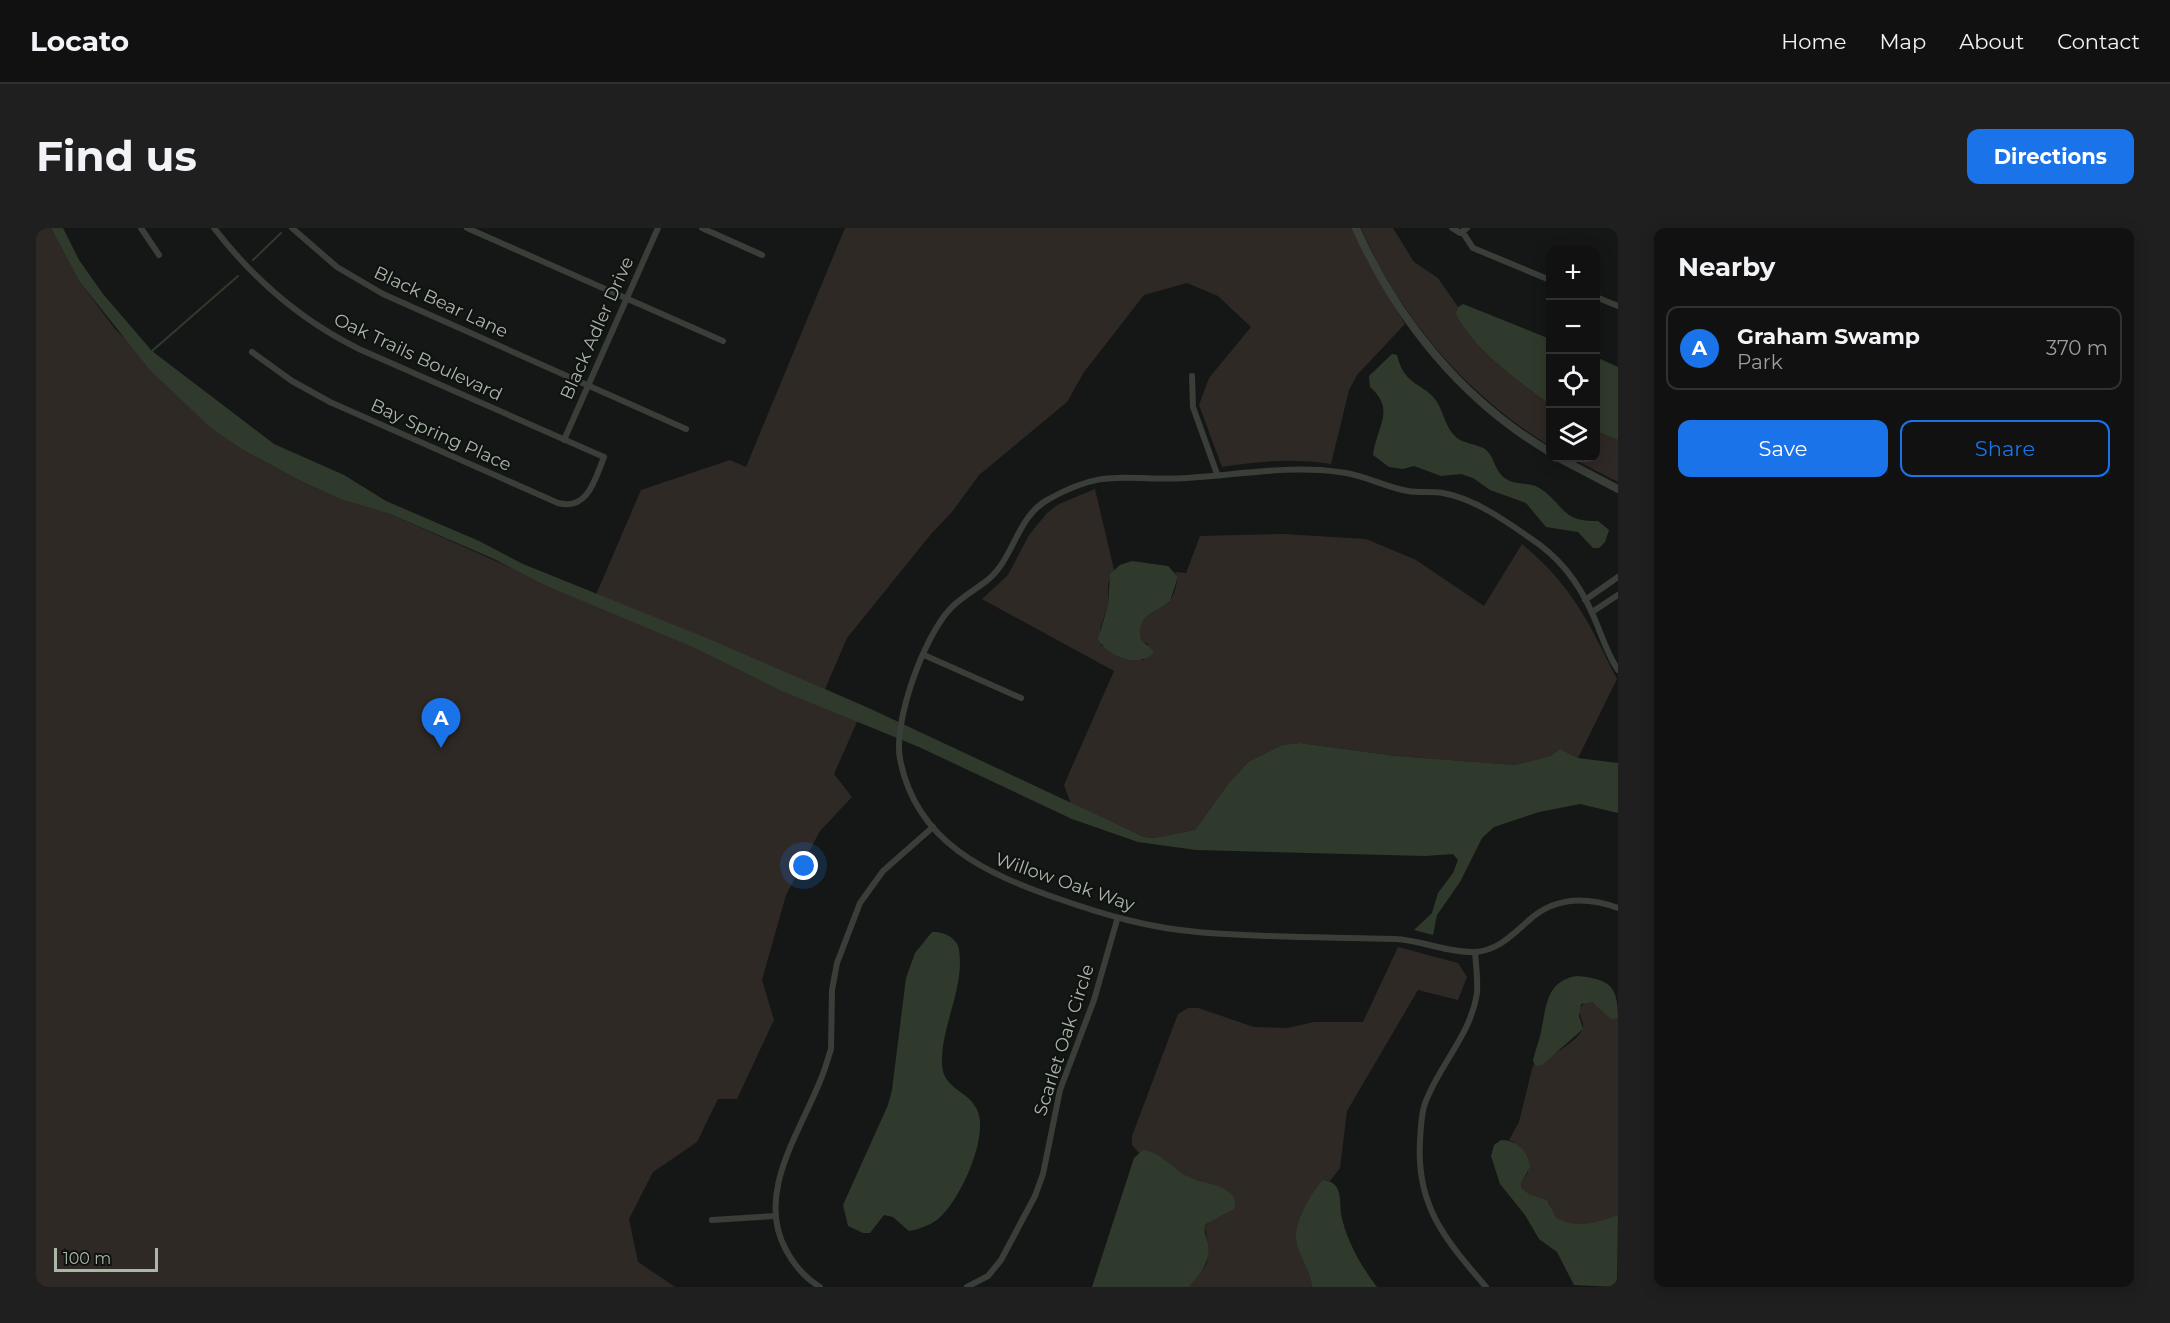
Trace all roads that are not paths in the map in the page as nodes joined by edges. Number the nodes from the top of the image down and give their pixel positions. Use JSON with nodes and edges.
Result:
{"nodes":[{"id":1,"x":141,"y":228,"type":"edge"},
{"id":2,"x":214,"y":228,"type":"edge"},
{"id":3,"x":292,"y":228,"type":"edge"},
{"id":4,"x":467,"y":228,"type":"edge"},
{"id":5,"x":658,"y":228,"type":"edge"},
{"id":6,"x":702,"y":228,"type":"edge"},
{"id":7,"x":1356,"y":228,"type":"edge"},
{"id":8,"x":1452,"y":228,"type":"edge"},
{"id":9,"x":1465,"y":230,"type":"edge"},
{"id":10,"x":159,"y":255,"type":"dead end"},
{"id":11,"x":762,"y":255,"type":"dead end"},
{"id":12,"x":1546,"y":278,"type":"edge"},
{"id":13,"x":626,"y":298,"type":"junction"},
{"id":14,"x":1600,"y":299,"type":"edge"},
{"id":15,"x":1618,"y":306,"type":"edge"},
{"id":16,"x":723,"y":341,"type":"dead end"},
{"id":17,"x":252,"y":352,"type":"dead end"},
{"id":18,"x":1192,"y":376,"type":"dead end"},
{"id":19,"x":588,"y":385,"type":"junction"},
{"id":20,"x":686,"y":429,"type":"dead end"},
{"id":21,"x":564,"y":440,"type":"junction"},
{"id":22,"x":1546,"y":448,"type":"edge"},
{"id":23,"x":604,"y":457,"type":"joint"},
{"id":24,"x":1567,"y":462,"type":"edge"},
{"id":25,"x":1217,"y":474,"type":"junction"},
{"id":26,"x":1618,"y":489,"type":"edge"},
{"id":27,"x":1618,"y":569,"type":"edge"},
{"id":28,"x":1615,"y":579,"type":"edge"},
{"id":29,"x":1618,"y":595,"type":"edge"},
{"id":30,"x":1586,"y":600,"type":"junction"},
{"id":31,"x":1592,"y":612,"type":"junction"},
{"id":32,"x":924,"y":655,"type":"junction"},
{"id":33,"x":1618,"y":670,"type":"edge"},
{"id":34,"x":1021,"y":698,"type":"dead end"},
{"id":35,"x":933,"y":827,"type":"junction"},
{"id":36,"x":1618,"y":908,"type":"edge"},
{"id":37,"x":1117,"y":920,"type":"junction"},
{"id":38,"x":1475,"y":952,"type":"junction"},
{"id":39,"x":776,"y":1216,"type":"junction"},
{"id":40,"x":712,"y":1220,"type":"dead end"},
{"id":41,"x":820,"y":1287,"type":"edge"},
{"id":42,"x":967,"y":1287,"type":"edge"},
{"id":43,"x":1486,"y":1287,"type":"edge"}],
"edges":[{"from":1,"to":10,"type":"street"},
{"from":2,"to":21,"type":"street","name":"Oak Trails Boulevard"},
{"from":3,"to":19,"type":"street","name":"Black Bear Lane"},
{"from":4,"to":13,"type":"street"},
{"from":5,"to":13,"type":"street","name":"Black Adler Drive"},
{"from":6,"to":11,"type":"street"},
{"from":7,"to":22,"type":"street"},
{"from":8,"to":9,"type":"street"},
{"from":9,"to":12,"type":"street"},
{"from":13,"to":16,"type":"street"},
{"from":13,"to":19,"type":"street","name":"Black Adler Drive"},
{"from":14,"to":15,"type":"street"},
{"from":17,"to":23,"type":"street","name":"Bay Spring Place"},
{"from":18,"to":25,"type":"street"},
{"from":19,"to":20,"type":"street","name":"Black Bear Lane"},
{"from":19,"to":21,"type":"street","name":"Black Adler Drive"},
{"from":21,"to":23,"type":"street","name":"Oak Trails Boulevard"},
{"from":24,"to":26,"type":"street"},
{"from":25,"to":30,"type":"street","name":"Willow Oak Way"},
{"from":25,"to":32,"type":"street","name":"Willow Oak Way"},
{"from":27,"to":28,"type":"street"},
{"from":28,"to":30,"type":"street"},
{"from":29,"to":31,"type":"street"},
{"from":30,"to":31,"type":"street","name":"Willow Oak Way"},
{"from":31,"to":33,"type":"street","name":"Willow Oak Way"},
{"from":32,"to":34,"type":"street"},
{"from":32,"to":35,"type":"street","name":"Willow Oak Way"},
{"from":35,"to":37,"type":"street","name":"Willow Oak Way"},
{"from":35,"to":39,"type":"street"},
{"from":36,"to":38,"type":"street","name":"Willow Oak Way"},
{"from":37,"to":38,"type":"street","name":"Willow Oak Way"},
{"from":37,"to":42,"type":"street","name":"Scarlet Oak Circle"},
{"from":38,"to":43,"type":"street"},
{"from":39,"to":40,"type":"street"},
{"from":39,"to":41,"type":"street"}]}
